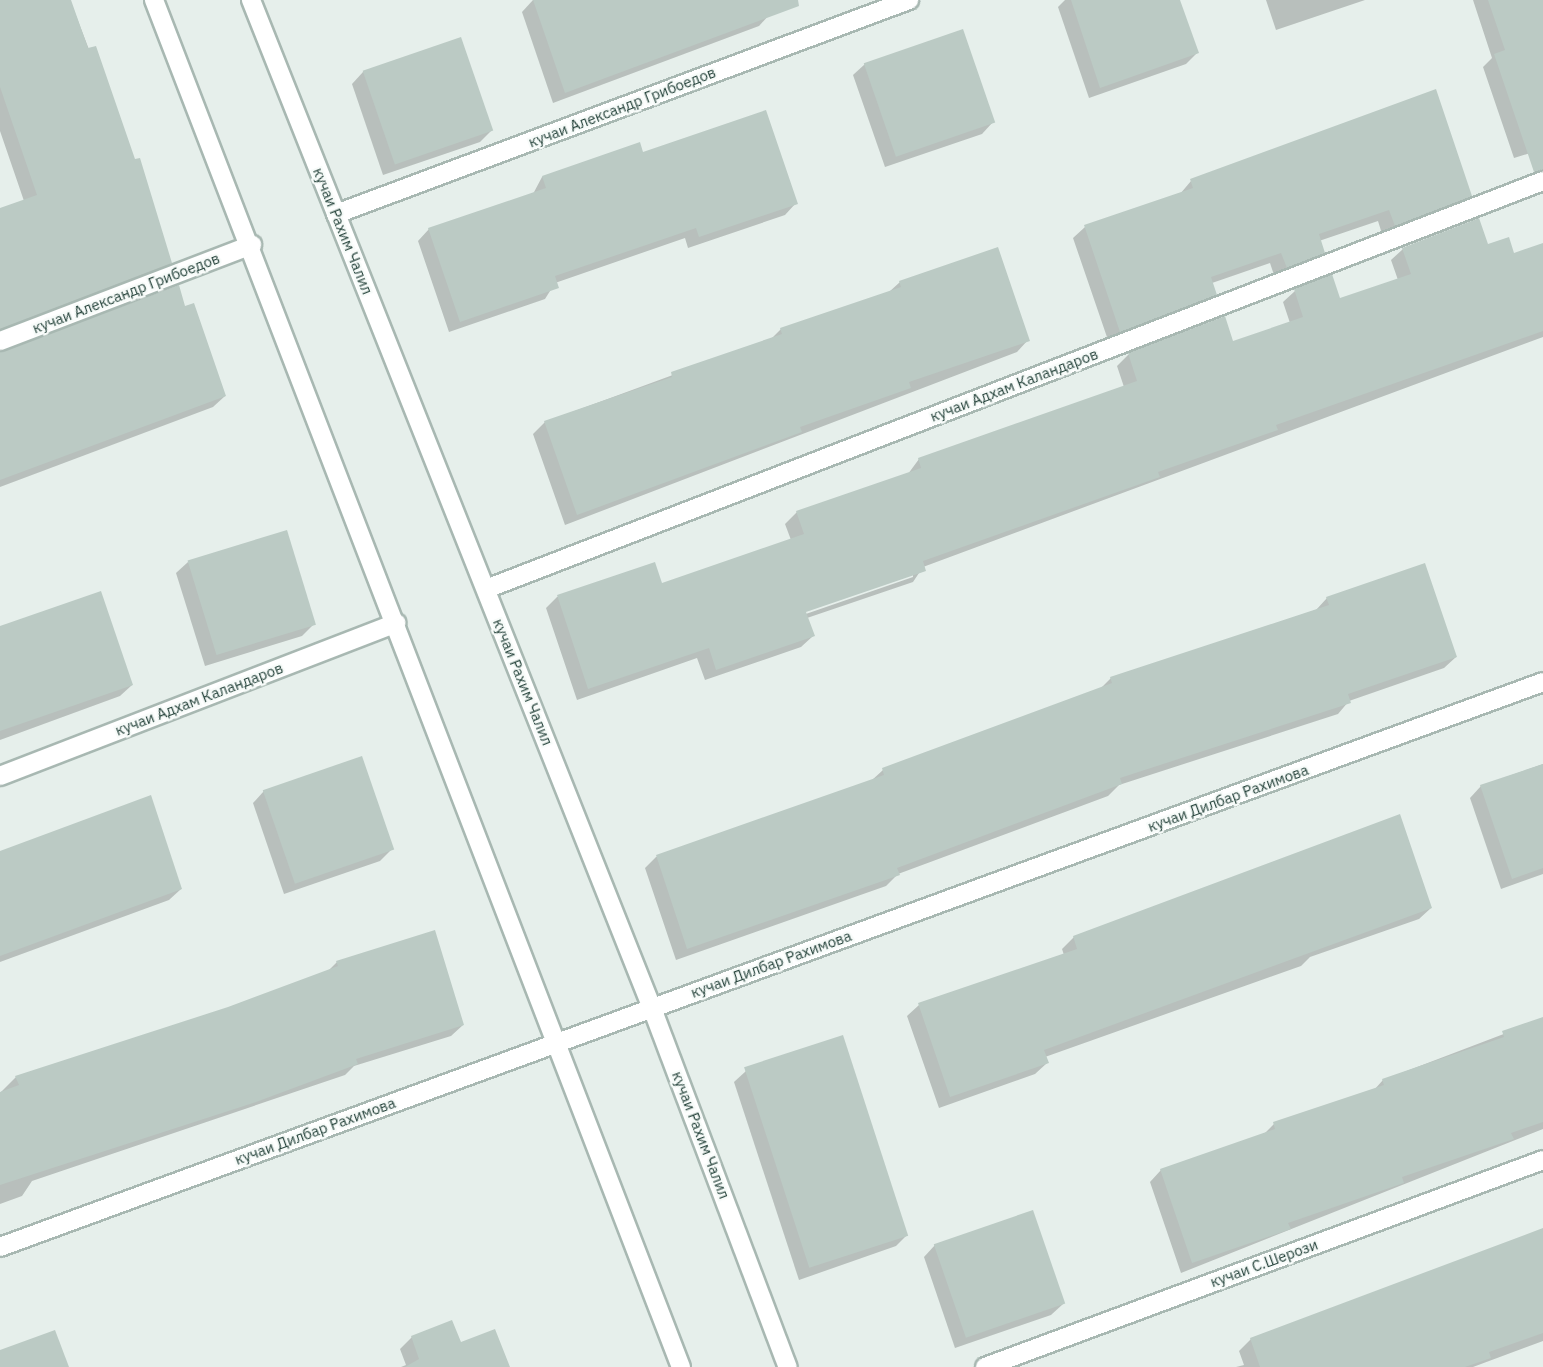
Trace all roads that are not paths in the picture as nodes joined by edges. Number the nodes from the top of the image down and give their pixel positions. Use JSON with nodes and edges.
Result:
{"nodes":[{"id":1,"x":154,"y":0,"type":"edge"},
{"id":2,"x":251,"y":0,"type":"edge"},
{"id":3,"x":909,"y":0,"type":"edge"},
{"id":4,"x":1543,"y":181,"type":"edge"},
{"id":5,"x":336,"y":214,"type":"junction"},
{"id":6,"x":252,"y":244,"type":"junction"},
{"id":7,"x":0,"y":340,"type":"edge"},
{"id":8,"x":486,"y":589,"type":"junction"},
{"id":9,"x":398,"y":623,"type":"junction"},
{"id":10,"x":1543,"y":682,"type":"edge"},
{"id":11,"x":0,"y":776,"type":"edge"},
{"id":12,"x":652,"y":1008,"type":"junction"},
{"id":13,"x":553,"y":1043,"type":"junction"},
{"id":14,"x":1543,"y":1160,"type":"edge"},
{"id":15,"x":0,"y":1246,"type":"edge"},
{"id":16,"x":681,"y":1367,"type":"edge"},
{"id":17,"x":788,"y":1367,"type":"edge"},
{"id":18,"x":985,"y":1367,"type":"edge"}],
"edges":[{"from":1,"to":6,"type":"street"},
{"from":2,"to":5,"type":"street","name":"кучаи Рахим Чалил"},
{"from":3,"to":5,"type":"street","name":"кучаи Александр Грибоедов"},
{"from":4,"to":8,"type":"street","name":"кучаи Адхам Каландаров"},
{"from":5,"to":8,"type":"street","name":"кучаи Рахим Чалил"},
{"from":6,"to":7,"type":"street","name":"кучаи Александр Грибоедов"},
{"from":6,"to":9,"type":"street"},
{"from":8,"to":12,"type":"street","name":"кучаи Рахим Чалил"},
{"from":9,"to":11,"type":"street","name":"кучаи Адхам Каландаров"},
{"from":9,"to":13,"type":"street"},
{"from":10,"to":12,"type":"street","name":"кучаи Дилбар Рахимова"},
{"from":12,"to":13,"type":"street","name":"кучаи Дилбар Рахимова"},
{"from":12,"to":17,"type":"street","name":"кучаи Рахим Чалил"},
{"from":13,"to":15,"type":"street","name":"кучаи Дилбар Рахимова"},
{"from":13,"to":16,"type":"street"},
{"from":14,"to":18,"type":"street","name":"кучаи С.Шерози"}]}
